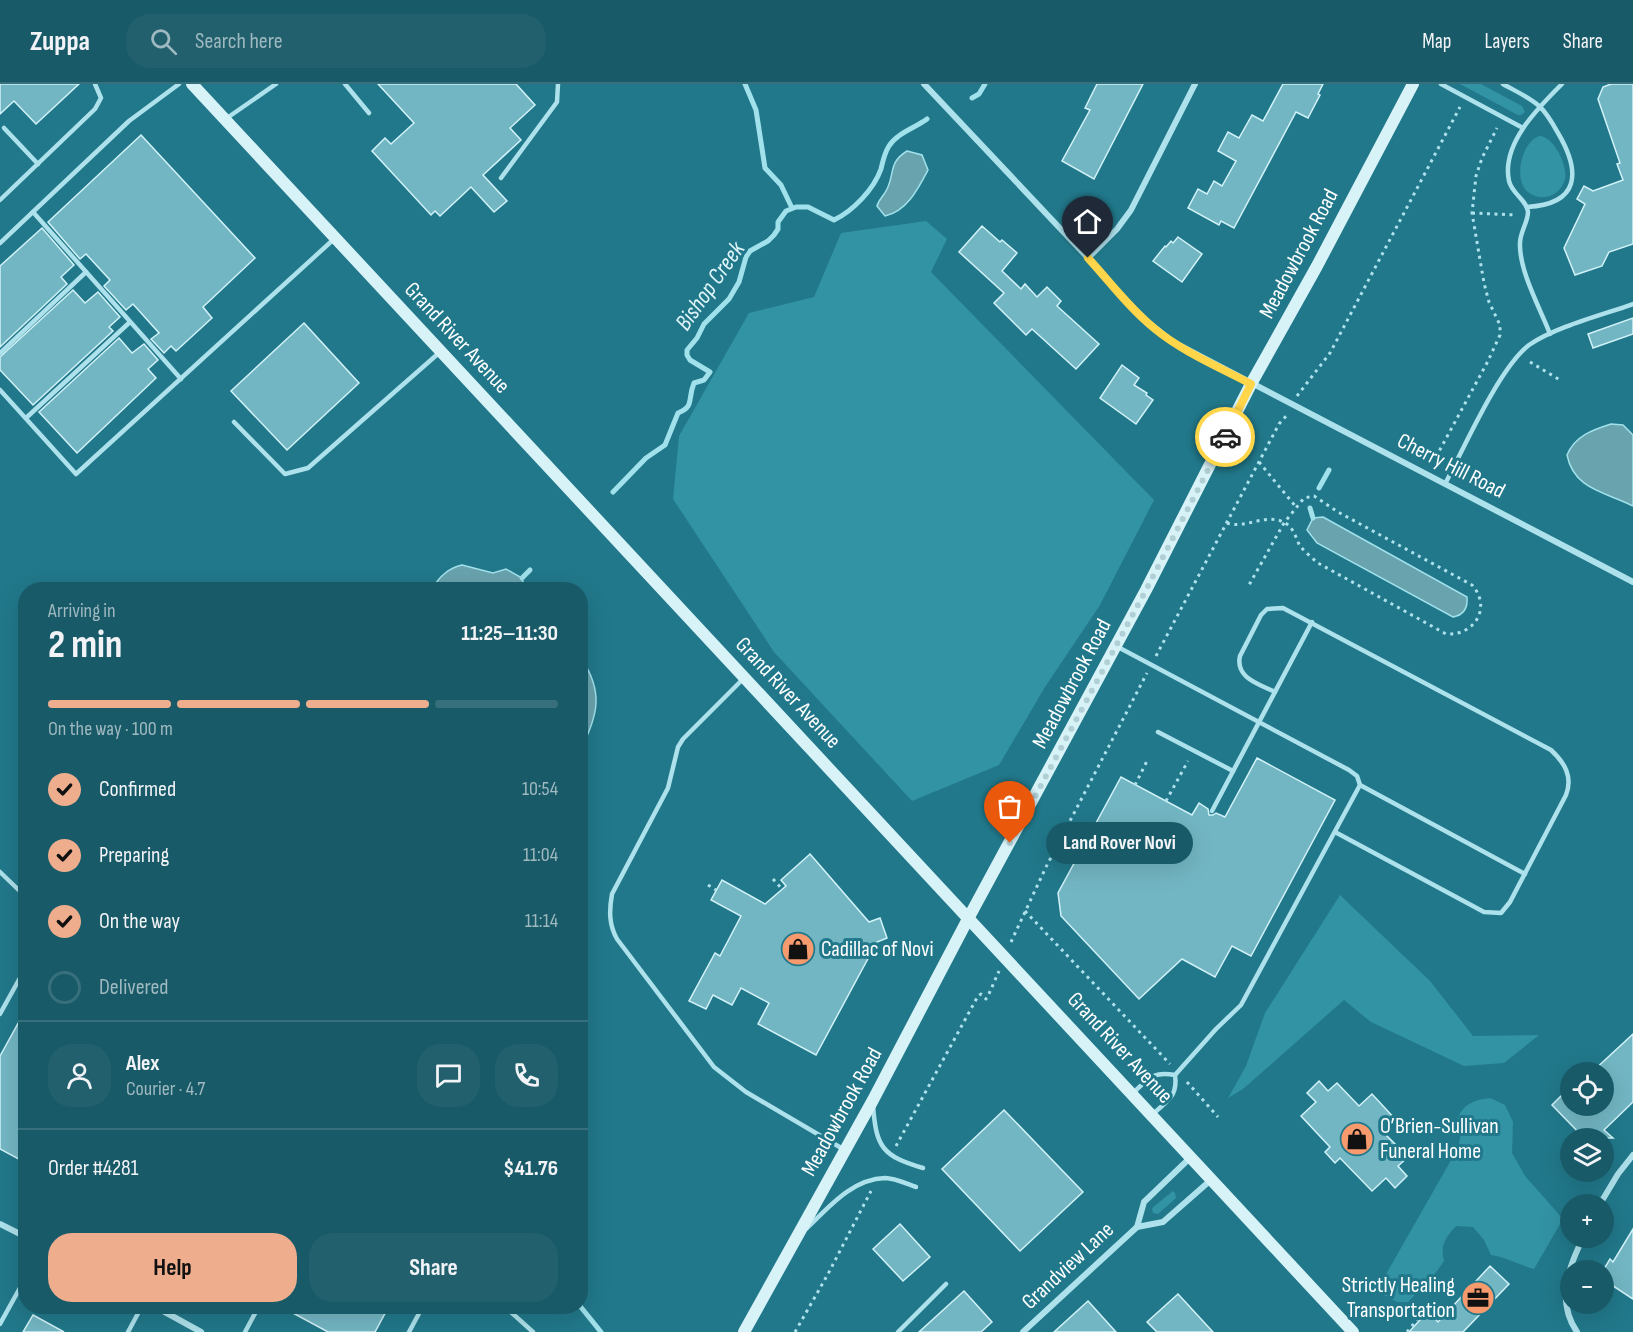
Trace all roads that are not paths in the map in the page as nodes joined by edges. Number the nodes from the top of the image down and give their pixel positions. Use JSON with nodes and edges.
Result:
{"nodes":[{"id":1,"x":95,"y":84,"type":"edge"},
{"id":2,"x":179,"y":84,"type":"edge"},
{"id":3,"x":192,"y":84,"type":"edge"},
{"id":4,"x":276,"y":84,"type":"edge"},
{"id":5,"x":345,"y":84,"type":"edge"},
{"id":6,"x":558,"y":84,"type":"edge"},
{"id":7,"x":924,"y":84,"type":"edge"},
{"id":8,"x":1195,"y":84,"type":"edge"},
{"id":9,"x":1413,"y":84,"type":"edge"},
{"id":10,"x":1441,"y":84,"type":"edge"},
{"id":11,"x":1503,"y":84,"type":"edge"},
{"id":12,"x":1562,"y":84,"type":"edge"},
{"id":13,"x":1540,"y":106,"type":"junction"},
{"id":14,"x":369,"y":113,"type":"dead end"},
{"id":15,"x":225,"y":119,"type":"junction"},
{"id":16,"x":4,"y":128,"type":"dead end"},
{"id":17,"x":1523,"y":128,"type":"junction"},
{"id":18,"x":38,"y":164,"type":"junction"},
{"id":19,"x":501,"y":178,"type":"dead end"},
{"id":20,"x":1,"y":196,"type":"edge"},
{"id":21,"x":1527,"y":207,"type":"junction"},
{"id":22,"x":33,"y":212,"type":"junction"},
{"id":23,"x":335,"y":238,"type":"junction"},
{"id":24,"x":0,"y":243,"type":"edge"},
{"id":25,"x":1088,"y":258,"type":"junction"},
{"id":26,"x":86,"y":273,"type":"junction"},
{"id":27,"x":1633,"y":304,"type":"edge"},
{"id":28,"x":130,"y":322,"type":"junction"},
{"id":29,"x":1551,"y":334,"type":"junction"},
{"id":30,"x":440,"y":351,"type":"junction"},
{"id":31,"x":0,"y":353,"type":"edge"},
{"id":32,"x":181,"y":379,"type":"junction"},
{"id":33,"x":1251,"y":384,"type":"junction"},
{"id":34,"x":0,"y":390,"type":"edge"},
{"id":35,"x":26,"y":418,"type":"junction"},
{"id":36,"x":234,"y":422,"type":"dead end"},
{"id":37,"x":1445,"y":484,"type":"junction"},
{"id":38,"x":1633,"y":582,"type":"edge"},
{"id":39,"x":1312,"y":622,"type":"junction"},
{"id":40,"x":1116,"y":646,"type":"junction"},
{"id":41,"x":745,"y":678,"type":"junction"},
{"id":42,"x":1275,"y":693,"type":"junction"},
{"id":43,"x":1259,"y":722,"type":"junction"},
{"id":44,"x":1158,"y":732,"type":"dead end"},
{"id":45,"x":1233,"y":771,"type":"junction"},
{"id":46,"x":1360,"y":785,"type":"junction"},
{"id":47,"x":1212,"y":811,"type":"dead end"},
{"id":48,"x":1335,"y":832,"type":"junction"},
{"id":49,"x":0,"y":872,"type":"edge"},
{"id":50,"x":1525,"y":874,"type":"junction"},
{"id":51,"x":18,"y":889,"type":"edge"},
{"id":52,"x":969,"y":917,"type":"junction"},
{"id":53,"x":18,"y":981,"type":"edge"},
{"id":54,"x":0,"y":1014,"type":"edge"},
{"id":55,"x":1175,"y":1075,"type":"junction"},
{"id":56,"x":1133,"y":1093,"type":"junction"},
{"id":57,"x":873,"y":1101,"type":"junction"},
{"id":58,"x":1153,"y":1114,"type":"junction"},
{"id":59,"x":845,"y":1151,"type":"junction"},
{"id":60,"x":1192,"y":1155,"type":"junction"},
{"id":61,"x":1633,"y":1155,"type":"edge"},
{"id":62,"x":923,"y":1168,"type":"dead end"},
{"id":63,"x":1213,"y":1178,"type":"junction"},
{"id":64,"x":916,"y":1187,"type":"dead end"},
{"id":65,"x":1606,"y":1194,"type":"edge"},
{"id":66,"x":0,"y":1224,"type":"edge"},
{"id":67,"x":1137,"y":1227,"type":"junction"},
{"id":68,"x":18,"y":1233,"type":"edge"},
{"id":69,"x":796,"y":1238,"type":"junction"},
{"id":70,"x":1578,"y":1248,"type":"edge"},
{"id":71,"x":946,"y":1284,"type":"dead end"},
{"id":72,"x":18,"y":1291,"type":"edge"},
{"id":73,"x":138,"y":1314,"type":"edge"},
{"id":74,"x":168,"y":1314,"type":"edge"},
{"id":75,"x":255,"y":1314,"type":"edge"},
{"id":76,"x":419,"y":1314,"type":"edge"},
{"id":77,"x":513,"y":1314,"type":"edge"},
{"id":78,"x":0,"y":1324,"type":"edge"},
{"id":79,"x":128,"y":1332,"type":"edge"},
{"id":80,"x":201,"y":1332,"type":"edge"},
{"id":81,"x":245,"y":1332,"type":"edge"},
{"id":82,"x":409,"y":1332,"type":"edge"},
{"id":83,"x":533,"y":1332,"type":"edge"},
{"id":84,"x":744,"y":1332,"type":"edge"},
{"id":85,"x":898,"y":1332,"type":"edge"},
{"id":86,"x":1023,"y":1332,"type":"edge"},
{"id":87,"x":1353,"y":1332,"type":"edge"},
{"id":88,"x":1577,"y":1332,"type":"edge"}],
"edges":[{"from":1,"to":18,"type":"lane"},
{"from":2,"to":22,"type":"lane"},
{"from":3,"to":15,"type":"main road","name":"Grand River Avenue"},
{"from":4,"to":15,"type":"lane"},
{"from":5,"to":14,"type":"lane"},
{"from":6,"to":19,"type":"lane"},
{"from":7,"to":25,"type":"street","name":"Cherry Hill Road"},
{"from":8,"to":25,"type":"street"},
{"from":9,"to":33,"type":"main road","name":"Meadowbrook Road"},
{"from":10,"to":17,"type":"lane"},
{"from":11,"to":13,"type":"lane"},
{"from":12,"to":13,"type":"lane"},
{"from":13,"to":17,"type":"lane"},
{"from":13,"to":21,"type":"lane"},
{"from":15,"to":23,"type":"main road","name":"Grand River Avenue"},
{"from":16,"to":18,"type":"lane"},
{"from":17,"to":21,"type":"lane"},
{"from":18,"to":20,"type":"lane"},
{"from":21,"to":29,"type":"lane"},
{"from":22,"to":24,"type":"lane"},
{"from":22,"to":26,"type":"lane"},
{"from":23,"to":30,"type":"main road","name":"Grand River Avenue"},
{"from":23,"to":32,"type":"lane"},
{"from":25,"to":33,"type":"street","name":"Cherry Hill Road"},
{"from":26,"to":28,"type":"lane"},
{"from":26,"to":31,"type":"lane"},
{"from":27,"to":29,"type":"lane"},
{"from":28,"to":32,"type":"lane"},
{"from":28,"to":35,"type":"lane"},
{"from":29,"to":37,"type":"lane"},
{"from":30,"to":36,"type":"lane"},
{"from":30,"to":41,"type":"main road","name":"Grand River Avenue"},
{"from":32,"to":35,"type":"lane"},
{"from":33,"to":37,"type":"street","name":"Cherry Hill Road"},
{"from":33,"to":40,"type":"main road","name":"Meadowbrook Road"},
{"from":34,"to":35,"type":"lane"},
{"from":37,"to":38,"type":"street","name":"Cherry Hill Road"},
{"from":39,"to":42,"type":"lane"},
{"from":39,"to":42,"type":"lane"},
{"from":39,"to":50,"type":"lane"},
{"from":40,"to":43,"type":"lane"},
{"from":40,"to":52,"type":"main road","name":"Meadowbrook Road"},
{"from":41,"to":52,"type":"main road","name":"Grand River Avenue"},
{"from":41,"to":59,"type":"lane"},
{"from":42,"to":43,"type":"lane"},
{"from":43,"to":45,"type":"lane"},
{"from":43,"to":46,"type":"lane"},
{"from":44,"to":45,"type":"lane"},
{"from":45,"to":47,"type":"lane"},
{"from":46,"to":48,"type":"lane"},
{"from":46,"to":50,"type":"lane"},
{"from":48,"to":50,"type":"lane"},
{"from":48,"to":55,"type":"lane"},
{"from":49,"to":51,"type":"lane"},
{"from":52,"to":56,"type":"main road","name":"Grand River Avenue"},
{"from":52,"to":57,"type":"main road","name":"Meadowbrook Road"},
{"from":53,"to":54,"type":"lane"},
{"from":55,"to":56,"type":"lane"},
{"from":55,"to":58,"type":"lane"},
{"from":56,"to":58,"type":"main road","name":"Grand River Avenue"},
{"from":57,"to":59,"type":"main road","name":"Meadowbrook Road"},
{"from":57,"to":62,"type":"lane"},
{"from":58,"to":60,"type":"main road","name":"Grand River Avenue"},
{"from":59,"to":69,"type":"main road","name":"Meadowbrook Road"},
{"from":60,"to":63,"type":"main road","name":"Grand River Avenue"},
{"from":60,"to":67,"type":"street","name":"Grandview Lane"},
{"from":61,"to":65,"type":"street"},
{"from":63,"to":67,"type":"street","name":"Grandview Lane"},
{"from":63,"to":87,"type":"main road","name":"Grand River Avenue"},
{"from":64,"to":69,"type":"lane"},
{"from":66,"to":68,"type":"street"},
{"from":67,"to":86,"type":"street","name":"Grandview Lane"},
{"from":69,"to":84,"type":"main road","name":"Meadowbrook Road"},
{"from":70,"to":88,"type":"street"},
{"from":71,"to":85,"type":"lane"},
{"from":72,"to":78,"type":"lane"},
{"from":73,"to":79,"type":"lane"},
{"from":74,"to":80,"type":"street"},
{"from":75,"to":81,"type":"lane"},
{"from":76,"to":82,"type":"lane"},
{"from":77,"to":83,"type":"lane"}]}
